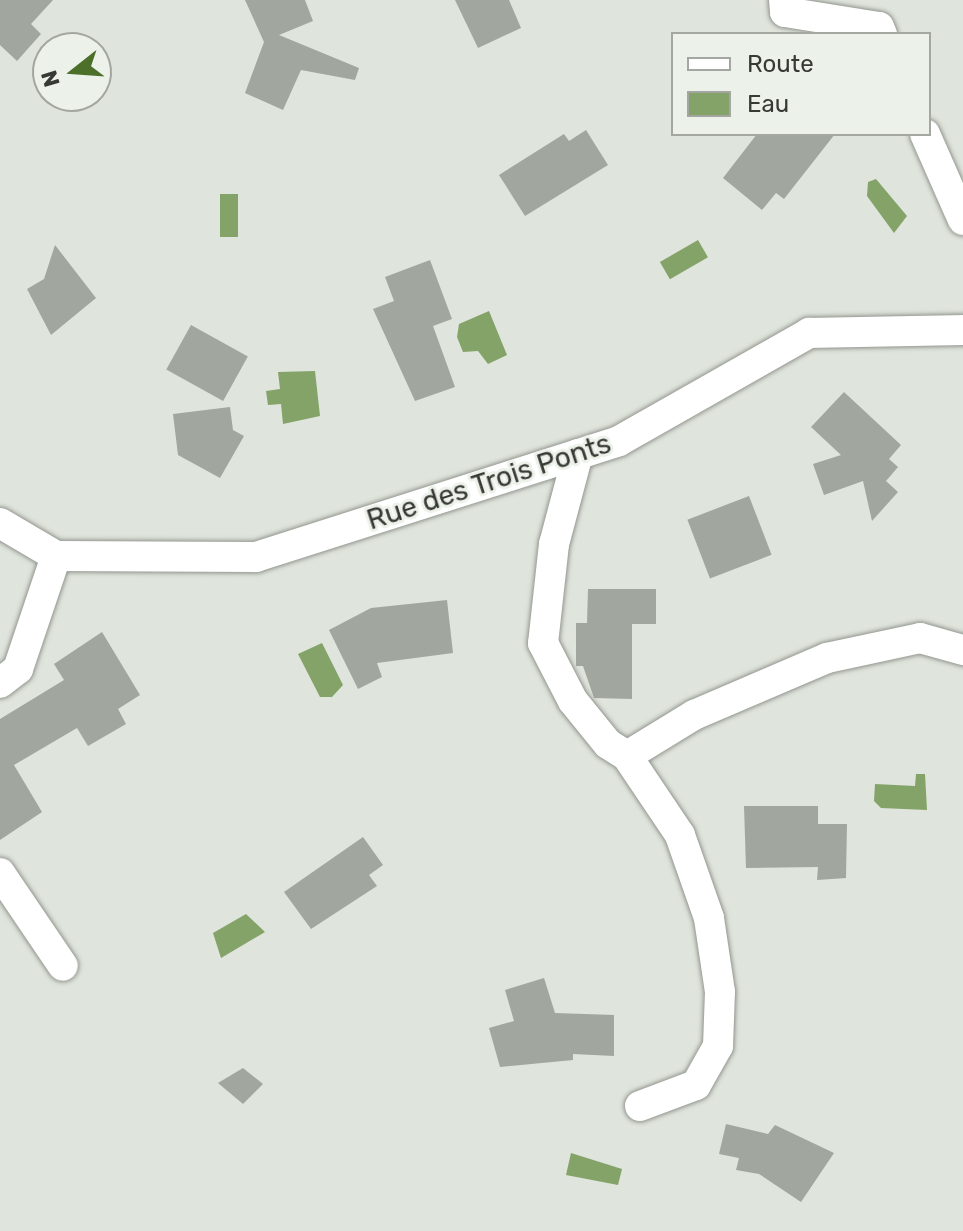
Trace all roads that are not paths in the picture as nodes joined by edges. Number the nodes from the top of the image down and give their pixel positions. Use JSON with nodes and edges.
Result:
{"nodes":[{"id":1,"x":784,"y":0,"type":"edge"},
{"id":2,"x":881,"y":32,"type":"edge"},
{"id":3,"x":926,"y":136,"type":"edge"},
{"id":4,"x":963,"y":220,"type":"edge"},
{"id":5,"x":963,"y":330,"type":"edge"},
{"id":6,"x":578,"y":454,"type":"junction"},
{"id":7,"x":0,"y":523,"type":"edge"},
{"id":8,"x":56,"y":556,"type":"junction"},
{"id":9,"x":963,"y":650,"type":"edge"},
{"id":10,"x":0,"y":683,"type":"edge"},
{"id":11,"x":627,"y":756,"type":"junction"},
{"id":12,"x":0,"y":873,"type":"edge"},
{"id":13,"x":63,"y":966,"type":"dead end"},
{"id":14,"x":640,"y":1106,"type":"dead end"}],
"edges":[{"from":1,"to":2,"type":"street"},
{"from":3,"to":4,"type":"street"},
{"from":5,"to":6,"type":"street","name":"Rue des Trois Ponts"},
{"from":6,"to":8,"type":"street","name":"Rue des Trois Ponts"},
{"from":6,"to":11,"type":"street"},
{"from":7,"to":8,"type":"street"},
{"from":8,"to":10,"type":"street"},
{"from":9,"to":11,"type":"street"},
{"from":11,"to":14,"type":"street"},
{"from":12,"to":13,"type":"street"}]}
